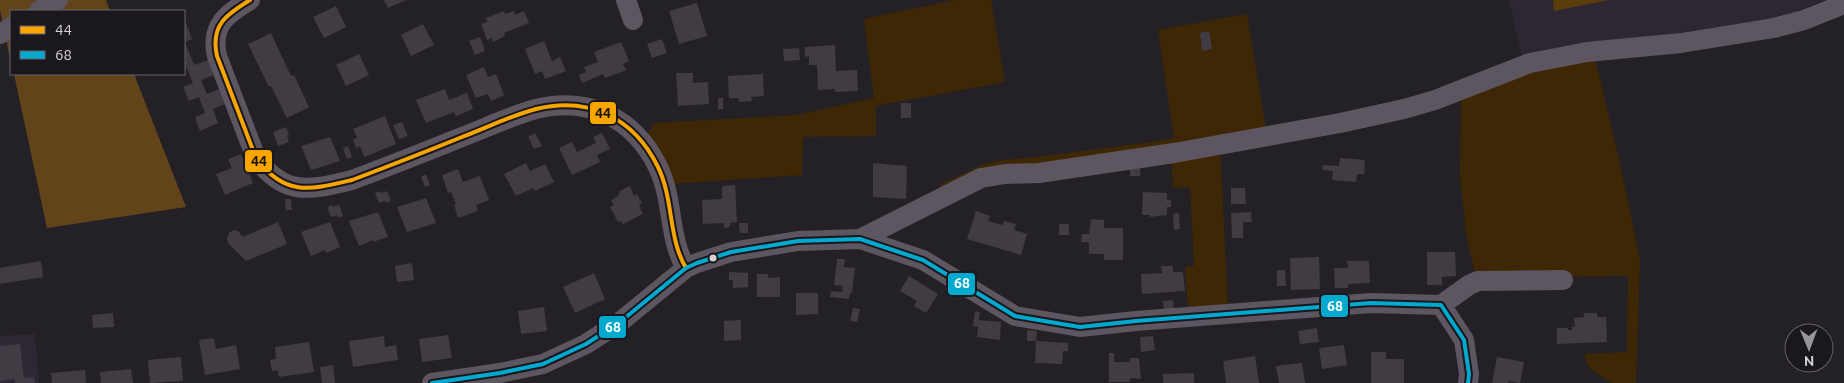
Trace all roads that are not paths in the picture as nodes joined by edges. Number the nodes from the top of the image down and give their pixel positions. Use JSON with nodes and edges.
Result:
{"nodes":[{"id":1,"x":58,"y":0,"type":"edge"},
{"id":2,"x":250,"y":0,"type":"edge"},
{"id":3,"x":626,"y":0,"type":"edge"},
{"id":4,"x":1844,"y":4,"type":"edge"},
{"id":5,"x":41,"y":10,"type":"edge"},
{"id":6,"x":633,"y":20,"type":"dead end"},
{"id":7,"x":860,"y":239,"type":"junction"},
{"id":8,"x":686,"y":268,"type":"junction"},
{"id":9,"x":1563,"y":280,"type":"dead end"},
{"id":10,"x":1441,"y":305,"type":"junction"},
{"id":11,"x":432,"y":383,"type":"edge"},
{"id":12,"x":1468,"y":383,"type":"edge"}],
"edges":[{"from":1,"to":5,"type":"street"},
{"from":2,"to":8,"type":"street"},
{"from":3,"to":6,"type":"street"},
{"from":4,"to":7,"type":"street"},
{"from":7,"to":8,"type":"street"},
{"from":7,"to":10,"type":"street"},
{"from":8,"to":11,"type":"street"},
{"from":9,"to":10,"type":"street"},
{"from":10,"to":12,"type":"street"}]}
